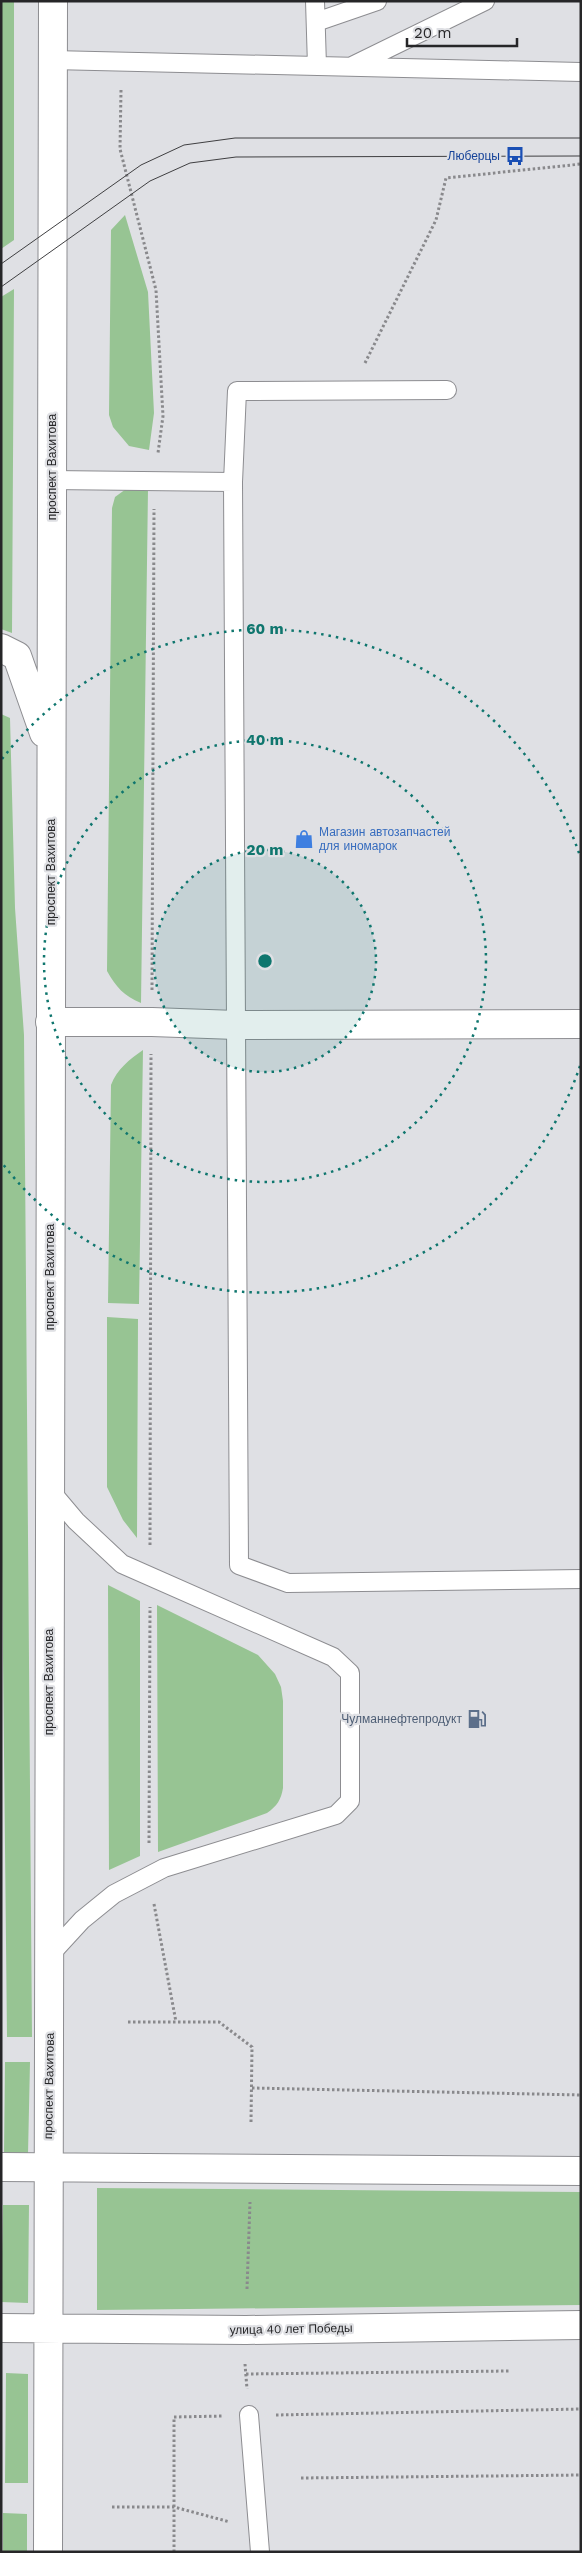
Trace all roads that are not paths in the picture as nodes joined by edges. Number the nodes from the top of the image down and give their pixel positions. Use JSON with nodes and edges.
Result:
{"nodes":[{"id":1,"x":53,"y":1,"type":"edge"},
{"id":2,"x":315,"y":1,"type":"edge"},
{"id":3,"x":377,"y":1,"type":"edge"},
{"id":4,"x":486,"y":1,"type":"edge"},
{"id":5,"x":316,"y":22,"type":"junction"},
{"id":6,"x":52,"y":60,"type":"junction"},
{"id":7,"x":317,"y":66,"type":"junction"},
{"id":8,"x":350,"y":67,"type":"junction"},
{"id":9,"x":581,"y":72,"type":"edge"},
{"id":10,"x":447,"y":390,"type":"dead end"},
{"id":11,"x":52,"y":480,"type":"junction"},
{"id":12,"x":233,"y":482,"type":"junction"},
{"id":13,"x":1,"y":648,"type":"edge"},
{"id":14,"x":51,"y":754,"type":"junction"},
{"id":15,"x":50,"y":1022,"type":"junction"},
{"id":16,"x":581,"y":1024,"type":"edge"},
{"id":17,"x":236,"y":1025,"type":"junction"},
{"id":18,"x":49,"y":1489,"type":"junction"},
{"id":19,"x":581,"y":1579,"type":"edge"},
{"id":20,"x":48,"y":1958,"type":"junction"},
{"id":21,"x":1,"y":2166,"type":"edge"},
{"id":22,"x":48,"y":2167,"type":"junction"},
{"id":23,"x":581,"y":2171,"type":"edge"},
{"id":24,"x":581,"y":2325,"type":"edge"},
{"id":25,"x":1,"y":2328,"type":"edge"},
{"id":26,"x":47,"y":2329,"type":"junction"},
{"id":27,"x":249,"y":2415,"type":"road end"},
{"id":28,"x":48,"y":2552,"type":"edge"},
{"id":29,"x":260,"y":2552,"type":"edge"}],
"edges":[{"from":1,"to":6,"type":"main road","name":"проспект Вахитова"},
{"from":2,"to":5,"type":"lane"},
{"from":3,"to":5,"type":"lane"},
{"from":4,"to":8,"type":"lane"},
{"from":5,"to":7,"type":"lane"},
{"from":6,"to":7,"type":"lane"},
{"from":6,"to":11,"type":"main road","name":"проспект Вахитова"},
{"from":7,"to":8,"type":"lane"},
{"from":8,"to":9,"type":"lane"},
{"from":10,"to":12,"type":"lane"},
{"from":11,"to":12,"type":"lane"},
{"from":11,"to":14,"type":"main road","name":"проспект Вахитова"},
{"from":12,"to":17,"type":"lane"},
{"from":13,"to":14,"type":"main road"},
{"from":14,"to":15,"type":"main road","name":"проспект Вахитова"},
{"from":15,"to":17,"type":"main road"},
{"from":15,"to":18,"type":"main road","name":"проспект Вахитова"},
{"from":16,"to":17,"type":"main road"},
{"from":17,"to":19,"type":"lane"},
{"from":18,"to":20,"type":"main road","name":"проспект Вахитова"},
{"from":18,"to":20,"type":"lane"},
{"from":20,"to":22,"type":"main road","name":"проспект Вахитова"},
{"from":21,"to":22,"type":"main road"},
{"from":22,"to":23,"type":"main road"},
{"from":22,"to":26,"type":"main road","name":"проспект Вахитова"},
{"from":24,"to":26,"type":"main road","name":"улица 40 лет Победы"},
{"from":25,"to":26,"type":"main road","name":"улица 40 лет Победы"},
{"from":26,"to":28,"type":"main road","name":"проспект Вахитова"},
{"from":27,"to":29,"type":"lane"}]}
